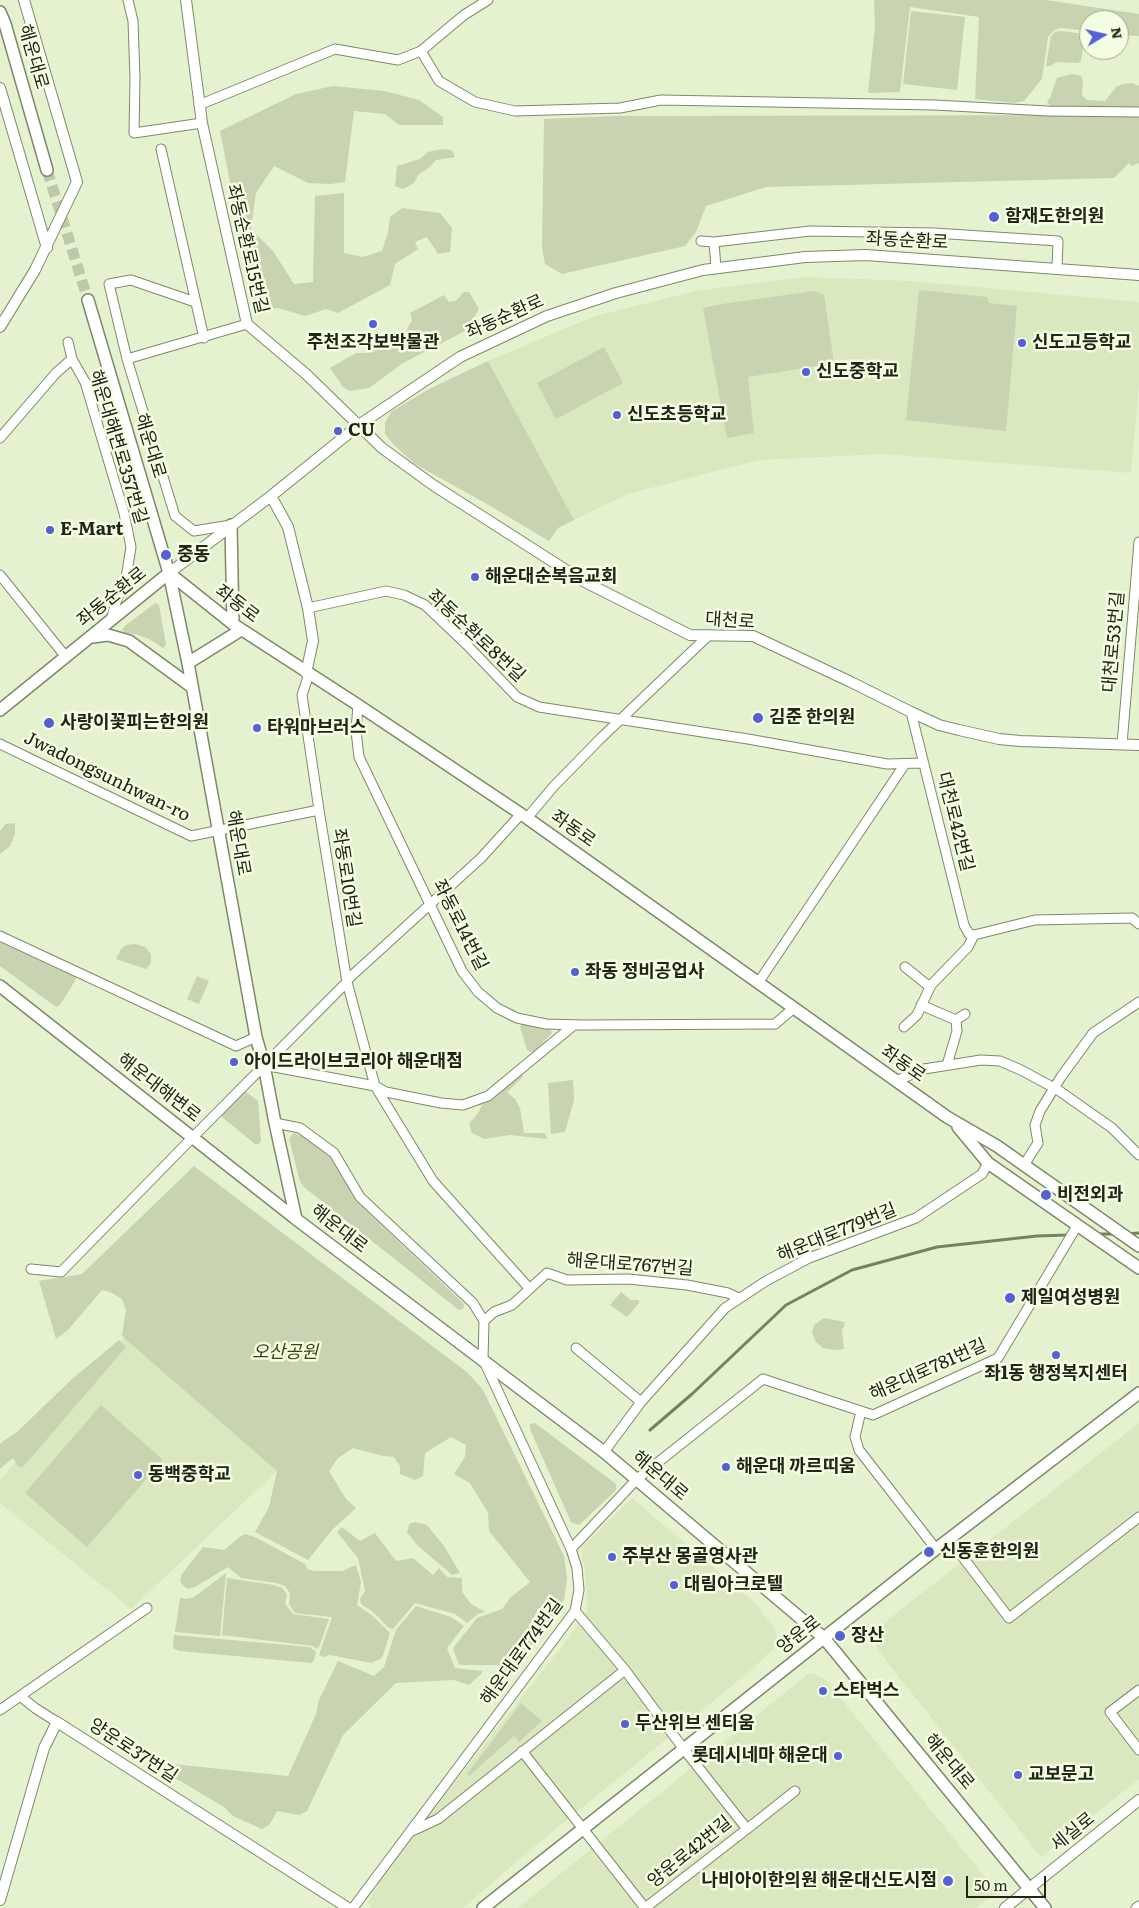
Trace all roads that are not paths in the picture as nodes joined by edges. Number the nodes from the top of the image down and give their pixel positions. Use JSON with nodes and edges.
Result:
{"nodes":[{"id":1,"x":24,"y":0,"type":"edge"},
{"id":2,"x":128,"y":0,"type":"edge"},
{"id":3,"x":186,"y":0,"type":"edge"},
{"id":4,"x":488,"y":0,"type":"edge"},
{"id":5,"x":0,"y":12,"type":"edge"},
{"id":6,"x":421,"y":51,"type":"junction"},
{"id":7,"x":0,"y":88,"type":"edge"},
{"id":8,"x":200,"y":105,"type":"junction"},
{"id":9,"x":1139,"y":112,"type":"edge"},
{"id":10,"x":202,"y":123,"type":"junction"},
{"id":11,"x":160,"y":148,"type":"dead end"},
{"id":12,"x":47,"y":170,"type":"tunnel mouth"},
{"id":13,"x":702,"y":241,"type":"dead end"},
{"id":14,"x":714,"y":242,"type":"junction"},
{"id":15,"x":47,"y":248,"type":"junction"},
{"id":16,"x":716,"y":268,"type":"junction"},
{"id":17,"x":1057,"y":268,"type":"junction"},
{"id":18,"x":1139,"y":275,"type":"edge"},
{"id":19,"x":88,"y":300,"type":"tunnel mouth"},
{"id":20,"x":196,"y":302,"type":"junction"},
{"id":21,"x":247,"y":324,"type":"junction"},
{"id":22,"x":0,"y":327,"type":"edge"},
{"id":23,"x":204,"y":338,"type":"junction"},
{"id":24,"x":68,"y":342,"type":"dead end"},
{"id":25,"x":72,"y":359,"type":"junction"},
{"id":26,"x":127,"y":359,"type":"junction"},
{"id":27,"x":359,"y":425,"type":"junction"},
{"id":28,"x":0,"y":438,"type":"edge"},
{"id":29,"x":271,"y":496,"type":"junction"},
{"id":30,"x":231,"y":525,"type":"junction"},
{"id":31,"x":1139,"y":542,"type":"edge"},
{"id":32,"x":169,"y":573,"type":"junction"},
{"id":33,"x":0,"y":575,"type":"edge"},
{"id":34,"x":308,"y":608,"type":"junction"},
{"id":35,"x":111,"y":620,"type":"junction"},
{"id":36,"x":237,"y":627,"type":"junction"},
{"id":37,"x":708,"y":636,"type":"junction"},
{"id":38,"x":90,"y":637,"type":"junction"},
{"id":39,"x":66,"y":657,"type":"junction"},
{"id":40,"x":188,"y":663,"type":"junction"},
{"id":41,"x":308,"y":674,"type":"junction"},
{"id":42,"x":192,"y":687,"type":"junction"},
{"id":43,"x":358,"y":705,"type":"junction"},
{"id":44,"x":0,"y":710,"type":"edge"},
{"id":45,"x":911,"y":712,"type":"junction"},
{"id":46,"x":620,"y":721,"type":"junction"},
{"id":47,"x":0,"y":744,"type":"edge"},
{"id":48,"x":1122,"y":744,"type":"junction"},
{"id":49,"x":1139,"y":745,"type":"edge"},
{"id":50,"x":922,"y":763,"type":"junction"},
{"id":51,"x":905,"y":764,"type":"junction"},
{"id":52,"x":318,"y":810,"type":"junction"},
{"id":53,"x":524,"y":816,"type":"junction"},
{"id":54,"x":217,"y":830,"type":"junction"},
{"id":55,"x":430,"y":904,"type":"junction"},
{"id":56,"x":1139,"y":924,"type":"edge"},
{"id":57,"x":974,"y":935,"type":"junction"},
{"id":58,"x":0,"y":936,"type":"edge"},
{"id":59,"x":905,"y":967,"type":"dead end"},
{"id":60,"x":347,"y":981,"type":"junction"},
{"id":61,"x":758,"y":983,"type":"junction"},
{"id":62,"x":0,"y":986,"type":"edge"},
{"id":63,"x":930,"y":987,"type":"junction"},
{"id":64,"x":1139,"y":1002,"type":"edge"},
{"id":65,"x":921,"y":1005,"type":"junction"},
{"id":66,"x":794,"y":1008,"type":"junction"},
{"id":67,"x":965,"y":1014,"type":"dead end"},
{"id":68,"x":956,"y":1020,"type":"junction"},
{"id":69,"x":574,"y":1024,"type":"junction"},
{"id":70,"x":904,"y":1027,"type":"dead end"},
{"id":71,"x":256,"y":1037,"type":"junction"},
{"id":72,"x":264,"y":1065,"type":"junction"},
{"id":73,"x":947,"y":1065,"type":"junction"},
{"id":74,"x":896,"y":1081,"type":"junction"},
{"id":75,"x":375,"y":1086,"type":"junction"},
{"id":76,"x":1055,"y":1088,"type":"junction"},
{"id":77,"x":952,"y":1120,"type":"junction"},
{"id":78,"x":275,"y":1123,"type":"junction"},
{"id":79,"x":192,"y":1137,"type":"junction"},
{"id":80,"x":1139,"y":1155,"type":"edge"},
{"id":81,"x":988,"y":1163,"type":"junction"},
{"id":82,"x":1024,"y":1165,"type":"junction"},
{"id":83,"x":296,"y":1219,"type":"junction"},
{"id":84,"x":1077,"y":1226,"type":"junction"},
{"id":85,"x":1139,"y":1246,"type":"edge"},
{"id":86,"x":1138,"y":1268,"type":"edge"},
{"id":87,"x":31,"y":1269,"type":"dead end"},
{"id":88,"x":529,"y":1288,"type":"junction"},
{"id":89,"x":739,"y":1298,"type":"junction"},
{"id":90,"x":484,"y":1321,"type":"junction"},
{"id":91,"x":576,"y":1348,"type":"dead end"},
{"id":92,"x":483,"y":1359,"type":"junction"},
{"id":93,"x":1138,"y":1396,"type":"edge"},
{"id":94,"x":641,"y":1402,"type":"junction"},
{"id":95,"x":861,"y":1411,"type":"junction"},
{"id":96,"x":604,"y":1452,"type":"junction"},
{"id":97,"x":637,"y":1479,"type":"junction"},
{"id":98,"x":1139,"y":1517,"type":"edge"},
{"id":99,"x":949,"y":1539,"type":"junction"},
{"id":100,"x":571,"y":1549,"type":"junction"},
{"id":101,"x":936,"y":1549,"type":"junction"},
{"id":102,"x":147,"y":1608,"type":"dead end"},
{"id":103,"x":575,"y":1611,"type":"junction"},
{"id":104,"x":824,"y":1638,"type":"junction"},
{"id":105,"x":625,"y":1670,"type":"junction"},
{"id":106,"x":1139,"y":1690,"type":"edge"},
{"id":107,"x":20,"y":1696,"type":"junction"},
{"id":108,"x":0,"y":1710,"type":"edge"},
{"id":109,"x":57,"y":1722,"type":"junction"},
{"id":110,"x":683,"y":1748,"type":"junction"},
{"id":111,"x":1139,"y":1750,"type":"edge"},
{"id":112,"x":522,"y":1751,"type":"junction"},
{"id":113,"x":795,"y":1791,"type":"dead end"},
{"id":114,"x":1139,"y":1800,"type":"edge"},
{"id":115,"x":584,"y":1829,"type":"junction"},
{"id":116,"x":747,"y":1829,"type":"junction"},
{"id":117,"x":408,"y":1833,"type":"junction"},
{"id":118,"x":1030,"y":1888,"type":"junction"},
{"id":119,"x":0,"y":1900,"type":"edge"},
{"id":120,"x":487,"y":1907,"type":"edge"},
{"id":121,"x":348,"y":1908,"type":"edge"},
{"id":122,"x":353,"y":1908,"type":"edge"},
{"id":123,"x":645,"y":1908,"type":"edge"},
{"id":124,"x":1005,"y":1908,"type":"edge"},
{"id":125,"x":1045,"y":1908,"type":"edge"}],
"edges":[{"from":1,"to":15,"type":"street"},
{"from":2,"to":10,"type":"street"},
{"from":3,"to":8,"type":"street","name":"좌동순환로15번길"},
{"from":4,"to":6,"type":"street"},
{"from":5,"to":12,"type":"main road","name":"해운대로"},
{"from":6,"to":8,"type":"street"},
{"from":6,"to":9,"type":"street"},
{"from":7,"to":15,"type":"street"},
{"from":8,"to":10,"type":"street","name":"좌동순환로15번길"},
{"from":10,"to":21,"type":"street","name":"좌동순환로15번길"},
{"from":11,"to":20,"type":"street"},
{"from":13,"to":14,"type":"street"},
{"from":14,"to":16,"type":"street"},
{"from":14,"to":17,"type":"street"},
{"from":15,"to":22,"type":"street"},
{"from":16,"to":17,"type":"street","name":"좌동순환로"},
{"from":16,"to":27,"type":"street","name":"좌동순환로"},
{"from":17,"to":18,"type":"street","name":"좌동순환로"},
{"from":19,"to":32,"type":"main road","name":"해운대로"},
{"from":20,"to":23,"type":"street"},
{"from":20,"to":26,"type":"street"},
{"from":21,"to":23,"type":"street"},
{"from":21,"to":27,"type":"street","name":"좌동순환로15번길"},
{"from":23,"to":26,"type":"street"},
{"from":24,"to":25,"type":"street"},
{"from":25,"to":28,"type":"street","name":"해운대해변로357번길"},
{"from":25,"to":35,"type":"street","name":"해운대해변로357번길"},
{"from":26,"to":30,"type":"street"},
{"from":27,"to":29,"type":"street","name":"좌동순환로"},
{"from":27,"to":37,"type":"street","name":"대천로"},
{"from":29,"to":30,"type":"street","name":"좌동순환로"},
{"from":29,"to":34,"type":"street"},
{"from":30,"to":32,"type":"street","name":"좌동순환로"},
{"from":30,"to":36,"type":"main road"},
{"from":31,"to":48,"type":"street","name":"대천로53번길"},
{"from":32,"to":35,"type":"main road","name":"좌동순환로"},
{"from":32,"to":36,"type":"main road","name":"좌동로"},
{"from":32,"to":40,"type":"main road","name":"해운대로"},
{"from":33,"to":39,"type":"street"},
{"from":34,"to":41,"type":"street"},
{"from":34,"to":46,"type":"street","name":"좌동순환로8번길"},
{"from":35,"to":38,"type":"main road","name":"좌동순환로"},
{"from":36,"to":40,"type":"main road"},
{"from":36,"to":41,"type":"main road","name":"좌동로"},
{"from":37,"to":45,"type":"street","name":"대천로"},
{"from":37,"to":46,"type":"street"},
{"from":38,"to":39,"type":"main road","name":"좌동순환로"},
{"from":38,"to":42,"type":"main road"},
{"from":39,"to":44,"type":"main road","name":"좌동순환로"},
{"from":40,"to":42,"type":"main road","name":"해운대로"},
{"from":41,"to":43,"type":"main road","name":"좌동로"},
{"from":41,"to":52,"type":"street","name":"좌동로10번길"},
{"from":42,"to":54,"type":"main road","name":"해운대로"},
{"from":43,"to":53,"type":"main road","name":"좌동로"},
{"from":43,"to":55,"type":"street","name":"좌동로14번길"},
{"from":45,"to":48,"type":"street","name":"대천로"},
{"from":45,"to":50,"type":"street","name":"대천로42번길"},
{"from":46,"to":51,"type":"street","name":"좌동순환로8번길"},
{"from":46,"to":53,"type":"street"},
{"from":47,"to":54,"type":"street","name":"Jwadongsunhwan-ro"},
{"from":48,"to":49,"type":"street","name":"대천로"},
{"from":50,"to":51,"type":"street","name":"좌동순환로8번길"},
{"from":50,"to":57,"type":"street","name":"대천로42번길"},
{"from":51,"to":61,"type":"street"},
{"from":52,"to":54,"type":"street","name":"Jwadongsunhwan-ro"},
{"from":52,"to":60,"type":"street","name":"좌동로10번길"},
{"from":53,"to":55,"type":"street"},
{"from":53,"to":61,"type":"main road","name":"좌동로"},
{"from":54,"to":71,"type":"main road","name":"해운대로"},
{"from":55,"to":60,"type":"street"},
{"from":55,"to":69,"type":"street","name":"좌동로14번길"},
{"from":56,"to":57,"type":"street"},
{"from":57,"to":63,"type":"street"},
{"from":58,"to":71,"type":"street"},
{"from":59,"to":63,"type":"street"},
{"from":60,"to":72,"type":"street"},
{"from":60,"to":75,"type":"street","name":"좌동로10번길"},
{"from":61,"to":66,"type":"main road","name":"좌동로"},
{"from":62,"to":79,"type":"main road","name":"해운대해변로"},
{"from":63,"to":65,"type":"street"},
{"from":64,"to":76,"type":"street"},
{"from":65,"to":68,"type":"street"},
{"from":65,"to":70,"type":"street","name":"좌동로"},
{"from":66,"to":69,"type":"street","name":"좌동로14번길"},
{"from":66,"to":74,"type":"main road","name":"좌동로"},
{"from":67,"to":68,"type":"street"},
{"from":68,"to":73,"type":"street"},
{"from":69,"to":75,"type":"street"},
{"from":71,"to":72,"type":"main road","name":"해운대로"},
{"from":72,"to":75,"type":"street"},
{"from":72,"to":78,"type":"main road","name":"해운대로"},
{"from":72,"to":79,"type":"street"},
{"from":73,"to":74,"type":"street"},
{"from":73,"to":76,"type":"street"},
{"from":74,"to":77,"type":"main road","name":"좌동로"},
{"from":75,"to":88,"type":"street","name":"좌동로10번길"},
{"from":76,"to":80,"type":"street"},
{"from":76,"to":82,"type":"street"},
{"from":77,"to":81,"type":"main road","name":"좌동로"},
{"from":77,"to":82,"type":"main road","name":"좌동로"},
{"from":78,"to":83,"type":"main road","name":"해운대로"},
{"from":78,"to":90,"type":"street"},
{"from":79,"to":83,"type":"main road","name":"해운대해변로"},
{"from":79,"to":87,"type":"street"},
{"from":81,"to":84,"type":"main road","name":"좌동로"},
{"from":81,"to":89,"type":"street","name":"해운대로779번길"},
{"from":82,"to":85,"type":"main road","name":"좌동로"},
{"from":83,"to":92,"type":"main road","name":"해운대로"},
{"from":84,"to":86,"type":"main road","name":"좌동로"},
{"from":84,"to":95,"type":"street","name":"해운대로781번길"},
{"from":88,"to":89,"type":"street","name":"해운대로767번길"},
{"from":88,"to":90,"type":"street"},
{"from":89,"to":94,"type":"street","name":"해운대로779번길"},
{"from":90,"to":92,"type":"street"},
{"from":91,"to":94,"type":"street"},
{"from":92,"to":96,"type":"main road","name":"해운대로"},
{"from":92,"to":100,"type":"street","name":"해운대로774번길"},
{"from":93,"to":99,"type":"main road","name":"양운로"},
{"from":94,"to":96,"type":"street","name":"해운대로779번길"},
{"from":95,"to":97,"type":"street","name":"해운대로781번길"},
{"from":95,"to":101,"type":"street"},
{"from":96,"to":97,"type":"main road","name":"해운대로"},
{"from":97,"to":100,"type":"street"},
{"from":97,"to":104,"type":"main road","name":"해운대로"},
{"from":98,"to":99,"type":"street"},
{"from":99,"to":101,"type":"main road","name":"양운로"},
{"from":100,"to":103,"type":"street","name":"해운대로774번길"},
{"from":101,"to":104,"type":"main road","name":"양운로"},
{"from":102,"to":107,"type":"street"},
{"from":103,"to":105,"type":"street","name":"양운로42번길"},
{"from":103,"to":117,"type":"street","name":"해운대로774번길"},
{"from":104,"to":110,"type":"main road","name":"양운로"},
{"from":104,"to":118,"type":"main road","name":"해운대로"},
{"from":105,"to":110,"type":"street","name":"양운로42번길"},
{"from":105,"to":112,"type":"street"},
{"from":106,"to":111,"type":"street"},
{"from":107,"to":108,"type":"street"},
{"from":107,"to":109,"type":"street"},
{"from":109,"to":119,"type":"street"},
{"from":109,"to":121,"type":"street","name":"양운로37번길"},
{"from":110,"to":115,"type":"main road","name":"양운로"},
{"from":110,"to":116,"type":"street","name":"양운로42번길"},
{"from":112,"to":115,"type":"street"},
{"from":112,"to":117,"type":"street"},
{"from":113,"to":116,"type":"street"},
{"from":114,"to":118,"type":"street","name":"세실로"},
{"from":115,"to":120,"type":"main road","name":"양운로"},
{"from":115,"to":123,"type":"street"},
{"from":116,"to":123,"type":"street","name":"양운로42번길"},
{"from":117,"to":122,"type":"street","name":"해운대로774번길"},
{"from":118,"to":124,"type":"street","name":"세실로"},
{"from":118,"to":125,"type":"main road","name":"해운대로"}]}
